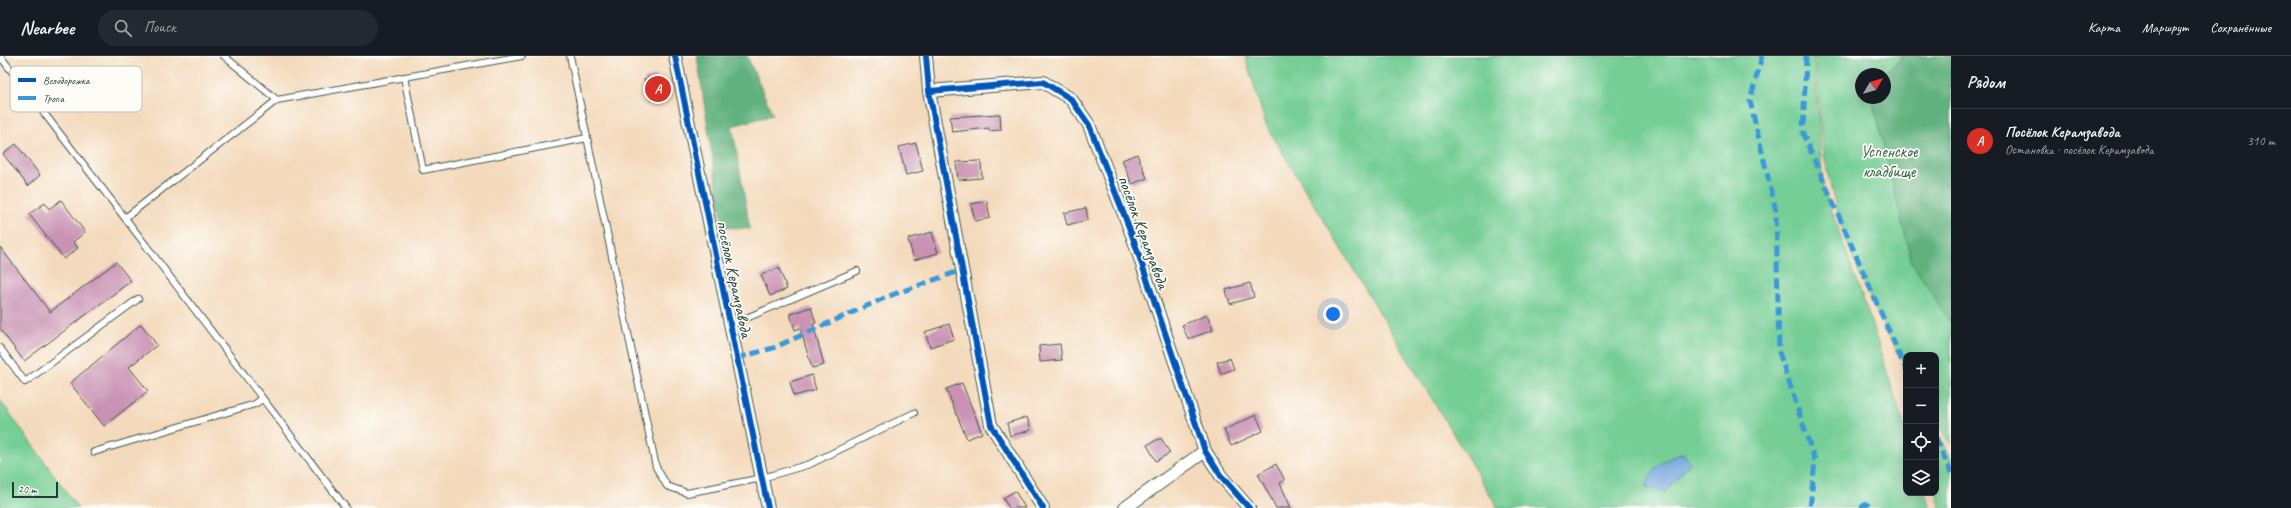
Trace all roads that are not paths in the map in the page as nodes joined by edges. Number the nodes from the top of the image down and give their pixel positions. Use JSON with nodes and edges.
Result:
{"nodes":[{"id":1,"x":0,"y":56,"type":"edge"},
{"id":2,"x":224,"y":56,"type":"edge"},
{"id":3,"x":522,"y":56,"type":"edge"},
{"id":4,"x":570,"y":56,"type":"edge"},
{"id":5,"x":675,"y":56,"type":"edge"},
{"id":6,"x":926,"y":56,"type":"edge"},
{"id":7,"x":512,"y":57,"type":"edge"},
{"id":8,"x":10,"y":69,"type":"edge"},
{"id":9,"x":404,"y":77,"type":"junction"},
{"id":10,"x":929,"y":91,"type":"junction"},
{"id":11,"x":278,"y":100,"type":"junction"},
{"id":12,"x":43,"y":112,"type":"edge"},
{"id":13,"x":587,"y":138,"type":"junction"},
{"id":14,"x":125,"y":218,"type":"junction"},
{"id":15,"x":857,"y":271,"type":"dead end"},
{"id":16,"x":138,"y":299,"type":"dead end"},
{"id":17,"x":730,"y":325,"type":"junction"},
{"id":18,"x":0,"y":348,"type":"edge"},
{"id":19,"x":262,"y":399,"type":"junction"},
{"id":20,"x":914,"y":413,"type":"dead end"},
{"id":21,"x":1205,"y":451,"type":"junction"},
{"id":22,"x":94,"y":452,"type":"dead end"},
{"id":23,"x":762,"y":478,"type":"junction"},
{"id":24,"x":346,"y":508,"type":"edge"},
{"id":25,"x":768,"y":508,"type":"edge"},
{"id":26,"x":1043,"y":508,"type":"edge"},
{"id":27,"x":1125,"y":508,"type":"edge"},
{"id":28,"x":1249,"y":508,"type":"edge"}],
"edges":[{"from":1,"to":8,"type":"lane"},
{"from":2,"to":11,"type":"lane"},
{"from":3,"to":7,"type":"lane"},
{"from":4,"to":13,"type":"lane"},
{"from":5,"to":17,"type":"street","name":"посёлок Керамзавода"},
{"from":6,"to":10,"type":"street"},
{"from":7,"to":9,"type":"lane"},
{"from":9,"to":11,"type":"lane"},
{"from":9,"to":13,"type":"lane"},
{"from":10,"to":21,"type":"street","name":"посёлок Керамзавода"},
{"from":10,"to":26,"type":"street"},
{"from":11,"to":14,"type":"lane"},
{"from":12,"to":14,"type":"lane"},
{"from":13,"to":23,"type":"lane"},
{"from":14,"to":19,"type":"lane"},
{"from":15,"to":17,"type":"lane"},
{"from":16,"to":18,"type":"lane"},
{"from":17,"to":23,"type":"street","name":"посёлок Керамзавода"},
{"from":19,"to":22,"type":"lane"},
{"from":19,"to":24,"type":"lane"},
{"from":20,"to":23,"type":"lane"},
{"from":21,"to":27,"type":"street"},
{"from":21,"to":28,"type":"street","name":"посёлок Керамзавода"},
{"from":23,"to":25,"type":"street","name":"посёлок Керамзавода"}]}
